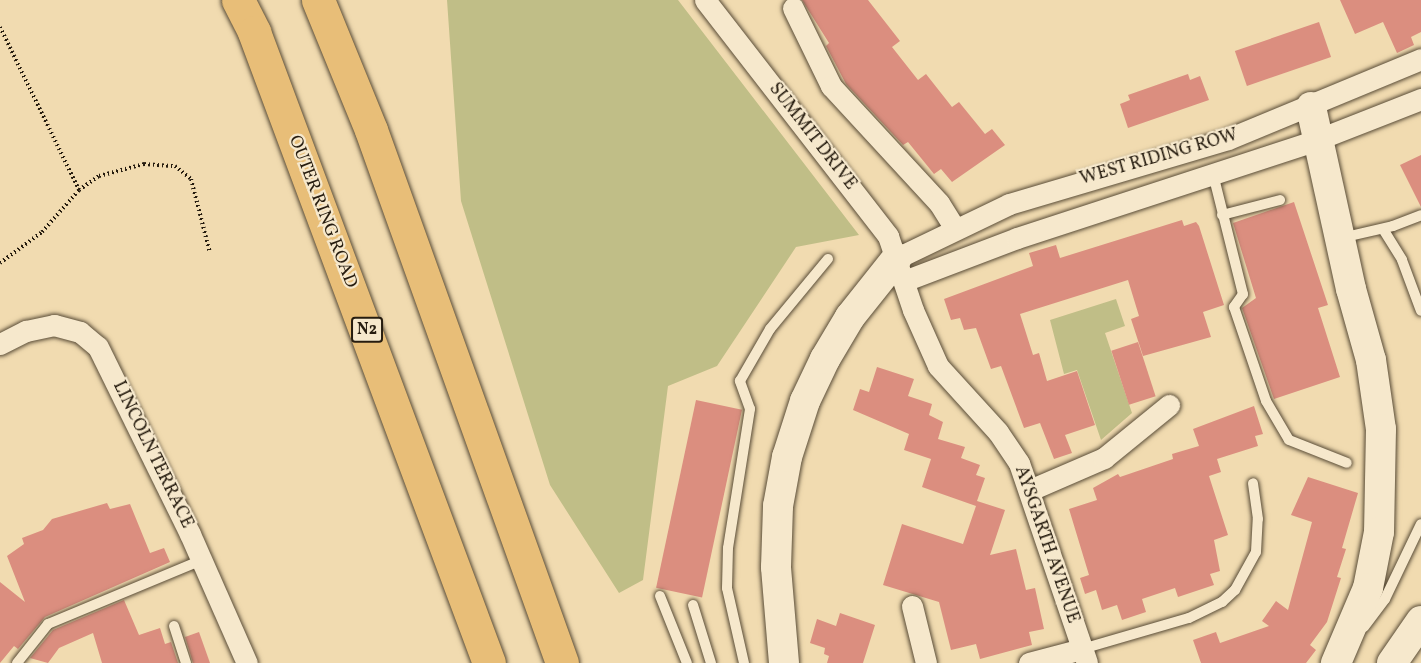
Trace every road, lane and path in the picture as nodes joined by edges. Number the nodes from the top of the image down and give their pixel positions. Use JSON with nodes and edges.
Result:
{"nodes":[{"id":1,"x":238,"y":0,"type":"edge"},
{"id":2,"x":318,"y":0,"type":"edge"},
{"id":3,"x":705,"y":0,"type":"edge"},
{"id":4,"x":793,"y":8,"type":"dead end"},
{"id":5,"x":0,"y":27,"type":"edge"},
{"id":6,"x":1421,"y":59,"type":"edge"},
{"id":7,"x":1421,"y":99,"type":"edge"},
{"id":8,"x":1311,"y":107,"type":"junction"},
{"id":9,"x":1319,"y":139,"type":"junction"},
{"id":10,"x":1204,"y":146,"type":"junction"},
{"id":11,"x":1213,"y":174,"type":"junction"},
{"id":12,"x":79,"y":190,"type":"junction"},
{"id":13,"x":1280,"y":200,"type":"dead end"},
{"id":14,"x":1222,"y":215,"type":"junction"},
{"id":15,"x":1421,"y":215,"type":"edge"},
{"id":16,"x":954,"y":227,"type":"junction"},
{"id":17,"x":1383,"y":229,"type":"junction"},
{"id":18,"x":1341,"y":238,"type":"junction"},
{"id":19,"x":210,"y":253,"type":"dead end"},
{"id":20,"x":828,"y":259,"type":"dead end"},
{"id":21,"x":0,"y":262,"type":"edge"},
{"id":22,"x":894,"y":274,"type":"junction"},
{"id":23,"x":1421,"y":311,"type":"edge"},
{"id":24,"x":0,"y":344,"type":"edge"},
{"id":25,"x":1169,"y":405,"type":"dead end"},
{"id":26,"x":1347,"y":463,"type":"dead end"},
{"id":27,"x":1253,"y":483,"type":"dead end"},
{"id":28,"x":1030,"y":490,"type":"junction"},
{"id":29,"x":1421,"y":524,"type":"edge"},
{"id":30,"x":202,"y":560,"type":"junction"},
{"id":31,"x":660,"y":596,"type":"dead end"},
{"id":32,"x":693,"y":605,"type":"dead end"},
{"id":33,"x":912,"y":606,"type":"dead end"},
{"id":34,"x":1421,"y":621,"type":"edge"},
{"id":35,"x":174,"y":626,"type":"dead end"},
{"id":36,"x":1084,"y":656,"type":"edge"},
{"id":37,"x":17,"y":663,"type":"edge"},
{"id":38,"x":186,"y":663,"type":"edge"},
{"id":39,"x":247,"y":663,"type":"edge"},
{"id":40,"x":489,"y":663,"type":"edge"},
{"id":41,"x":562,"y":663,"type":"edge"},
{"id":42,"x":687,"y":663,"type":"edge"},
{"id":43,"x":711,"y":663,"type":"edge"},
{"id":44,"x":744,"y":663,"type":"edge"},
{"id":45,"x":784,"y":663,"type":"edge"},
{"id":46,"x":926,"y":663,"type":"edge"},
{"id":47,"x":1029,"y":663,"type":"edge"},
{"id":48,"x":1336,"y":663,"type":"edge"},
{"id":49,"x":1392,"y":663,"type":"edge"}],
"edges":[{"from":1,"to":40,"type":"highway","name":"OUTER RING ROAD","number":"N2"},
{"from":2,"to":41,"type":"highway"},
{"from":3,"to":22,"type":"street","name":"SUMMIT DRIVE"},
{"from":4,"to":16,"type":"street"},
{"from":5,"to":12,"type":"path"},
{"from":6,"to":8,"type":"street","name":"WEST RIDING ROW"},
{"from":7,"to":9,"type":"street","name":"WEST RIDING ROW"},
{"from":8,"to":9,"type":"main road"},
{"from":8,"to":10,"type":"street","name":"WEST RIDING ROW"},
{"from":9,"to":11,"type":"street","name":"WEST RIDING ROW"},
{"from":9,"to":18,"type":"main road"},
{"from":10,"to":11,"type":"street"},
{"from":10,"to":16,"type":"street","name":"WEST RIDING ROW"},
{"from":11,"to":14,"type":"lane"},
{"from":11,"to":22,"type":"street","name":"WEST RIDING ROW"},
{"from":12,"to":19,"type":"path"},
{"from":12,"to":21,"type":"path"},
{"from":13,"to":14,"type":"lane"},
{"from":14,"to":26,"type":"lane"},
{"from":15,"to":17,"type":"lane"},
{"from":16,"to":22,"type":"street","name":"WEST RIDING ROW"},
{"from":17,"to":18,"type":"lane"},
{"from":17,"to":23,"type":"lane"},
{"from":18,"to":48,"type":"main road"},
{"from":20,"to":44,"type":"lane"},
{"from":22,"to":28,"type":"street","name":"AYSGARTH AVENUE"},
{"from":22,"to":45,"type":"main road"},
{"from":24,"to":30,"type":"street","name":"LINCOLN TERRACE"},
{"from":25,"to":28,"type":"street"},
{"from":27,"to":36,"type":"lane"},
{"from":28,"to":36,"type":"street","name":"AYSGARTH AVENUE"},
{"from":29,"to":48,"type":"lane"},
{"from":30,"to":37,"type":"lane"},
{"from":30,"to":39,"type":"street","name":"LINCOLN TERRACE"},
{"from":31,"to":42,"type":"lane"},
{"from":32,"to":43,"type":"lane"},
{"from":33,"to":46,"type":"street"},
{"from":34,"to":49,"type":"main road"},
{"from":35,"to":38,"type":"lane"},
{"from":36,"to":47,"type":"street"}]}
